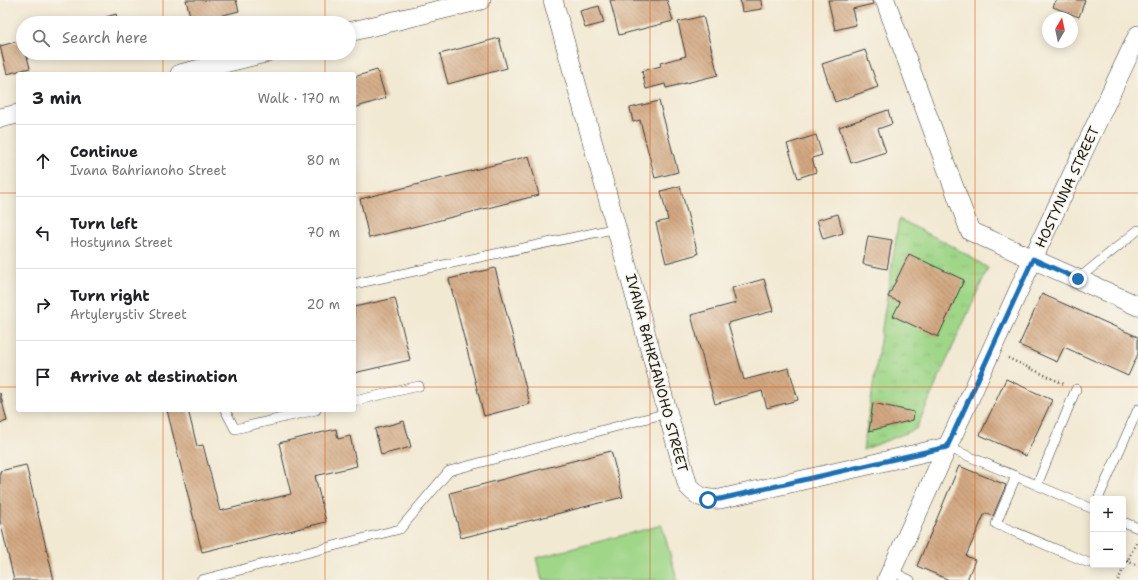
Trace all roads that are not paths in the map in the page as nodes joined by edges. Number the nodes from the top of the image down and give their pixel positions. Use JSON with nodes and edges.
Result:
{"nodes":[{"id":1,"x":481,"y":0,"type":"edge"},
{"id":2,"x":553,"y":0,"type":"edge"},
{"id":3,"x":885,"y":0,"type":"edge"},
{"id":4,"x":356,"y":30,"type":"edge"},
{"id":5,"x":1138,"y":35,"type":"edge"},
{"id":6,"x":237,"y":60,"type":"edge"},
{"id":7,"x":188,"y":72,"type":"edge"},
{"id":8,"x":16,"y":114,"type":"edge"},
{"id":9,"x":0,"y":118,"type":"edge"},
{"id":10,"x":617,"y":228,"type":"junction"},
{"id":11,"x":1138,"y":230,"type":"edge"},
{"id":12,"x":1033,"y":259,"type":"junction"},
{"id":13,"x":1078,"y":279,"type":"junction"},
{"id":14,"x":356,"y":284,"type":"edge"},
{"id":15,"x":1138,"y":306,"type":"edge"},
{"id":16,"x":419,"y":386,"type":"dead end"},
{"id":17,"x":1076,"y":389,"type":"road end"},
{"id":18,"x":356,"y":401,"type":"edge"},
{"id":19,"x":1138,"y":409,"type":"edge"},
{"id":20,"x":226,"y":412,"type":"edge"},
{"id":21,"x":307,"y":412,"type":"edge"},
{"id":22,"x":667,"y":413,"type":"junction"},
{"id":23,"x":947,"y":447,"type":"junction"},
{"id":24,"x":1016,"y":476,"type":"junction"},
{"id":25,"x":1037,"y":485,"type":"junction"},
{"id":26,"x":1099,"y":496,"type":"edge"},
{"id":27,"x":1090,"y":508,"type":"edge"},
{"id":28,"x":1126,"y":523,"type":"edge"},
{"id":29,"x":1138,"y":528,"type":"edge"},
{"id":30,"x":1089,"y":563,"type":"dead end"},
{"id":31,"x":889,"y":576,"type":"edge"},
{"id":32,"x":201,"y":580,"type":"edge"},
{"id":33,"x":910,"y":580,"type":"edge"}],
"edges":[{"from":1,"to":4,"type":"street"},
{"from":2,"to":10,"type":"street","name":"IVANA BAHRIANOHO STREET"},
{"from":3,"to":12,"type":"street"},
{"from":5,"to":12,"type":"street","name":"HOSTYNNA STREET"},
{"from":6,"to":7,"type":"street"},
{"from":8,"to":9,"type":"street"},
{"from":10,"to":14,"type":"lane"},
{"from":10,"to":22,"type":"street","name":"IVANA BAHRIANOHO STREET"},
{"from":11,"to":13,"type":"lane"},
{"from":12,"to":13,"type":"street"},
{"from":12,"to":23,"type":"street","name":"HOSTYNNA STREET"},
{"from":13,"to":15,"type":"street"},
{"from":16,"to":18,"type":"lane"},
{"from":17,"to":25,"type":"lane"},
{"from":19,"to":26,"type":"lane"},
{"from":20,"to":21,"type":"lane"},
{"from":22,"to":23,"type":"street","name":"IVANA BAHRIANOHO STREET"},
{"from":22,"to":32,"type":"lane"},
{"from":23,"to":24,"type":"lane"},
{"from":23,"to":31,"type":"street","name":"HOSTYNNA STREET"},
{"from":24,"to":25,"type":"lane"},
{"from":24,"to":30,"type":"lane"},
{"from":25,"to":27,"type":"lane"},
{"from":28,"to":29,"type":"lane"},
{"from":31,"to":33,"type":"lane"}]}
